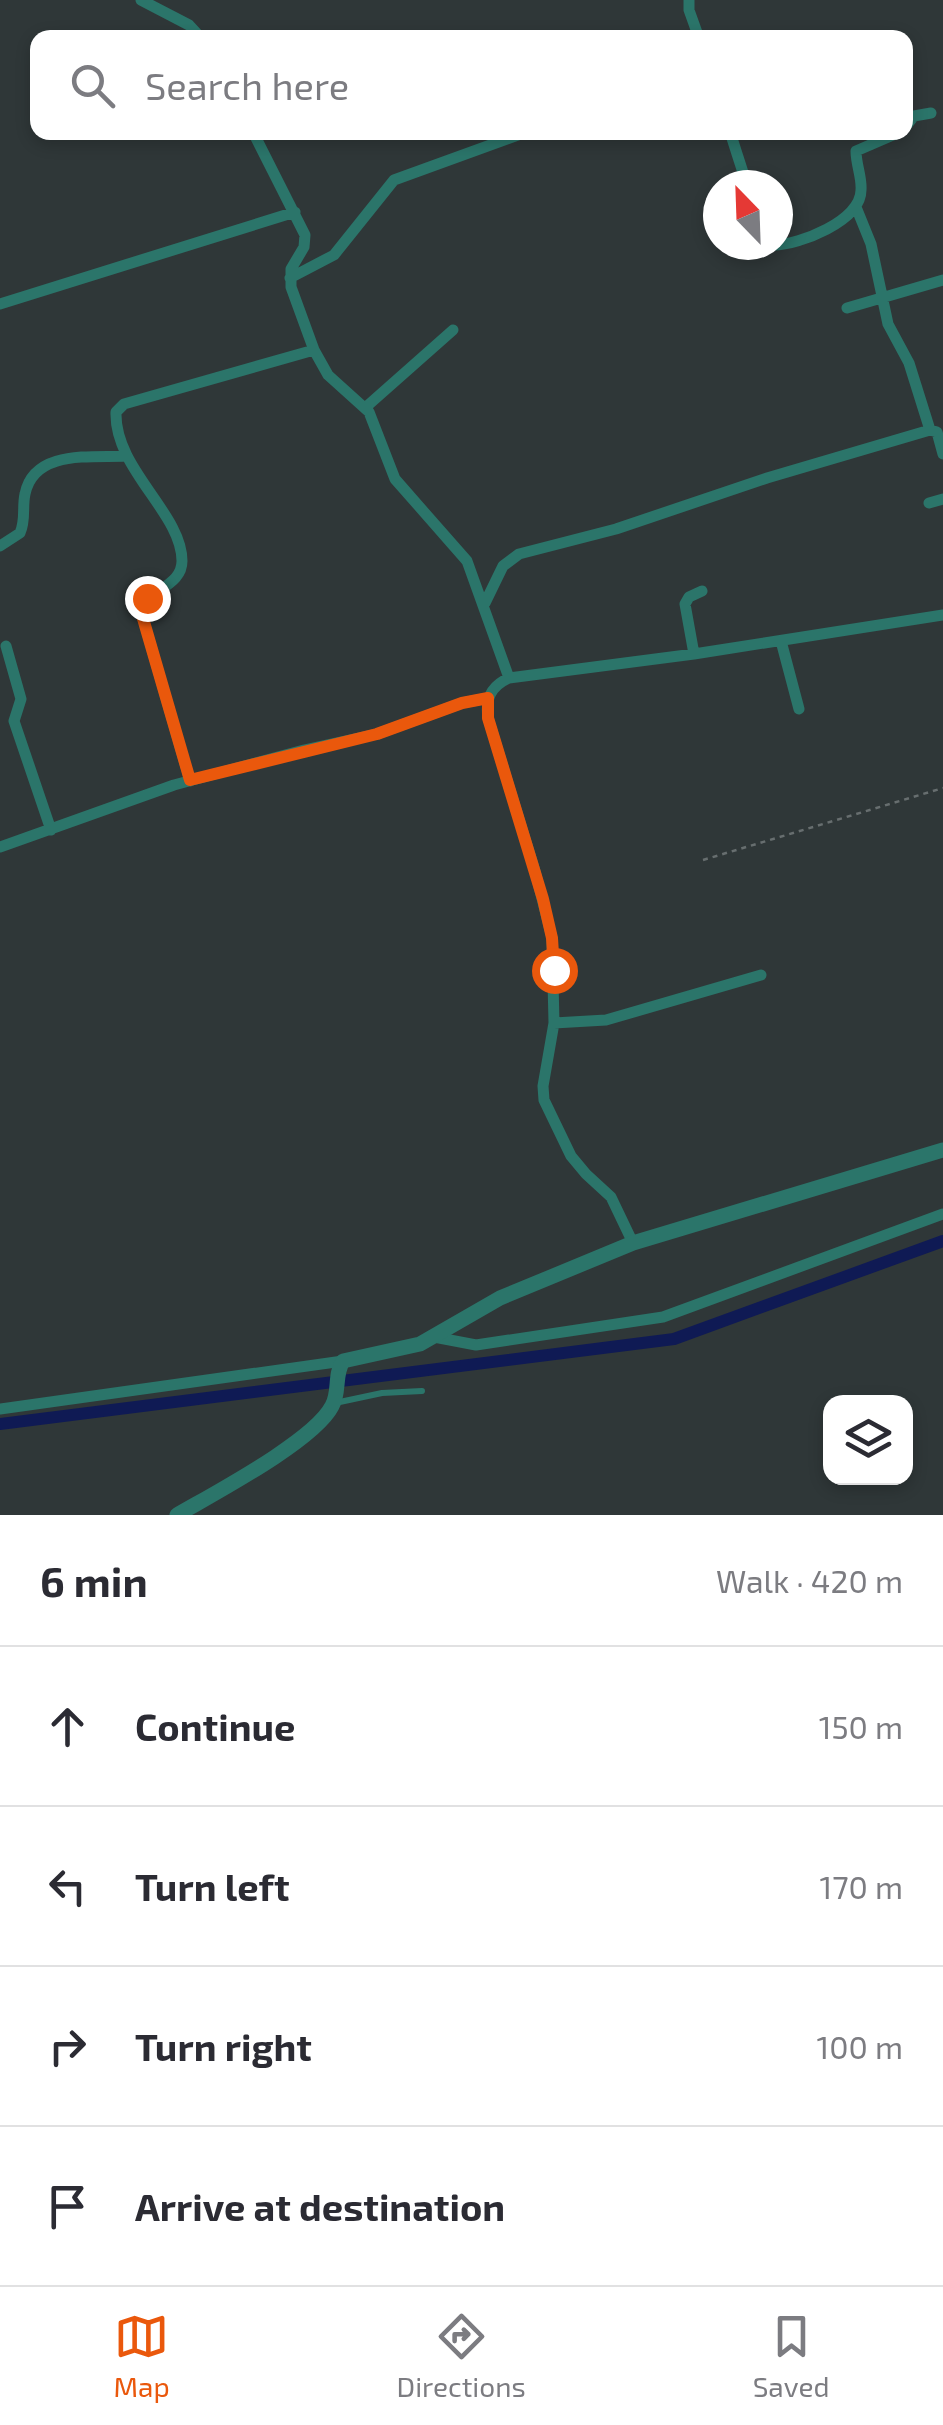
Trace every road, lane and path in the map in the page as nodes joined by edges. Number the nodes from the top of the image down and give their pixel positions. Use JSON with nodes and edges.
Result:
{"nodes":[{"id":1,"x":141,"y":0,"type":"edge"},
{"id":2,"x":689,"y":0,"type":"edge"},
{"id":3,"x":195,"y":30,"type":"edge"},
{"id":4,"x":696,"y":30,"type":"edge"},
{"id":5,"x":931,"y":113,"type":"dead end"},
{"id":6,"x":913,"y":117,"type":"edge"},
{"id":7,"x":257,"y":140,"type":"edge"},
{"id":8,"x":504,"y":140,"type":"edge"},
{"id":9,"x":733,"y":140,"type":"edge"},
{"id":10,"x":882,"y":140,"type":"edge"},
{"id":11,"x":742,"y":170,"type":"edge"},
{"id":12,"x":856,"y":207,"type":"junction"},
{"id":13,"x":295,"y":212,"type":"junction"},
{"id":14,"x":793,"y":240,"type":"edge"},
{"id":15,"x":290,"y":278,"type":"junction"},
{"id":16,"x":943,"y":280,"type":"edge"},
{"id":17,"x":882,"y":299,"type":"junction"},
{"id":18,"x":0,"y":304,"type":"edge"},
{"id":19,"x":848,"y":308,"type":"dead end"},
{"id":20,"x":453,"y":330,"type":"dead end"},
{"id":21,"x":314,"y":350,"type":"junction"},
{"id":22,"x":366,"y":408,"type":"junction"},
{"id":23,"x":930,"y":430,"type":"junction"},
{"id":24,"x":943,"y":454,"type":"edge"},
{"id":25,"x":127,"y":456,"type":"junction"},
{"id":26,"x":943,"y":499,"type":"edge"},
{"id":27,"x":930,"y":503,"type":"dead end"},
{"id":28,"x":0,"y":546,"type":"edge"},
{"id":29,"x":702,"y":591,"type":"dead end"},
{"id":30,"x":485,"y":604,"type":"junction"},
{"id":31,"x":943,"y":615,"type":"edge"},
{"id":32,"x":781,"y":641,"type":"junction"},
{"id":33,"x":6,"y":646,"type":"dead end"},
{"id":34,"x":694,"y":654,"type":"junction"},
{"id":35,"x":509,"y":678,"type":"junction"},
{"id":36,"x":488,"y":698,"type":"junction"},
{"id":37,"x":799,"y":709,"type":"dead end"},
{"id":38,"x":190,"y":780,"type":"junction"},
{"id":39,"x":943,"y":788,"type":"edge"},
{"id":40,"x":51,"y":830,"type":"junction"},
{"id":41,"x":0,"y":848,"type":"edge"},
{"id":42,"x":702,"y":860,"type":"dead end"},
{"id":43,"x":760,"y":975,"type":"dead end"},
{"id":44,"x":554,"y":1023,"type":"junction"},
{"id":45,"x":943,"y":1150,"type":"edge"},
{"id":46,"x":943,"y":1214,"type":"edge"},
{"id":47,"x":633,"y":1243,"type":"junction"},
{"id":48,"x":434,"y":1337,"type":"junction"},
{"id":49,"x":341,"y":1364,"type":"junction"},
{"id":50,"x":422,"y":1391,"type":"dead end"},
{"id":51,"x":335,"y":1400,"type":"junction"},
{"id":52,"x":0,"y":1408,"type":"edge"},
{"id":53,"x":177,"y":1515,"type":"edge"}],
"edges":[{"from":1,"to":3,"type":"street"},
{"from":2,"to":4,"type":"street"},
{"from":5,"to":6,"type":"street"},
{"from":7,"to":13,"type":"street"},
{"from":8,"to":15,"type":"street"},
{"from":9,"to":11,"type":"street"},
{"from":10,"to":12,"type":"street"},
{"from":12,"to":14,"type":"street"},
{"from":12,"to":17,"type":"street"},
{"from":13,"to":15,"type":"street"},
{"from":13,"to":18,"type":"street"},
{"from":15,"to":21,"type":"street"},
{"from":16,"to":17,"type":"street"},
{"from":17,"to":19,"type":"street"},
{"from":17,"to":23,"type":"street"},
{"from":20,"to":22,"type":"street"},
{"from":21,"to":22,"type":"street"},
{"from":21,"to":25,"type":"street"},
{"from":22,"to":30,"type":"street"},
{"from":23,"to":24,"type":"street"},
{"from":23,"to":30,"type":"street"},
{"from":25,"to":28,"type":"street"},
{"from":25,"to":38,"type":"street"},
{"from":26,"to":27,"type":"street"},
{"from":29,"to":34,"type":"street"},
{"from":30,"to":35,"type":"street"},
{"from":31,"to":32,"type":"street"},
{"from":32,"to":34,"type":"street"},
{"from":32,"to":37,"type":"street"},
{"from":33,"to":40,"type":"street"},
{"from":34,"to":35,"type":"street"},
{"from":35,"to":36,"type":"street"},
{"from":36,"to":38,"type":"street"},
{"from":36,"to":44,"type":"street"},
{"from":38,"to":40,"type":"street"},
{"from":39,"to":42,"type":"path"},
{"from":40,"to":41,"type":"street"},
{"from":43,"to":44,"type":"street"},
{"from":44,"to":47,"type":"street"},
{"from":45,"to":47,"type":"street"},
{"from":46,"to":48,"type":"street"},
{"from":47,"to":48,"type":"street"},
{"from":48,"to":49,"type":"street"},
{"from":49,"to":51,"type":"street"},
{"from":49,"to":52,"type":"street"},
{"from":50,"to":51,"type":"lane"},
{"from":51,"to":53,"type":"street"}]}
